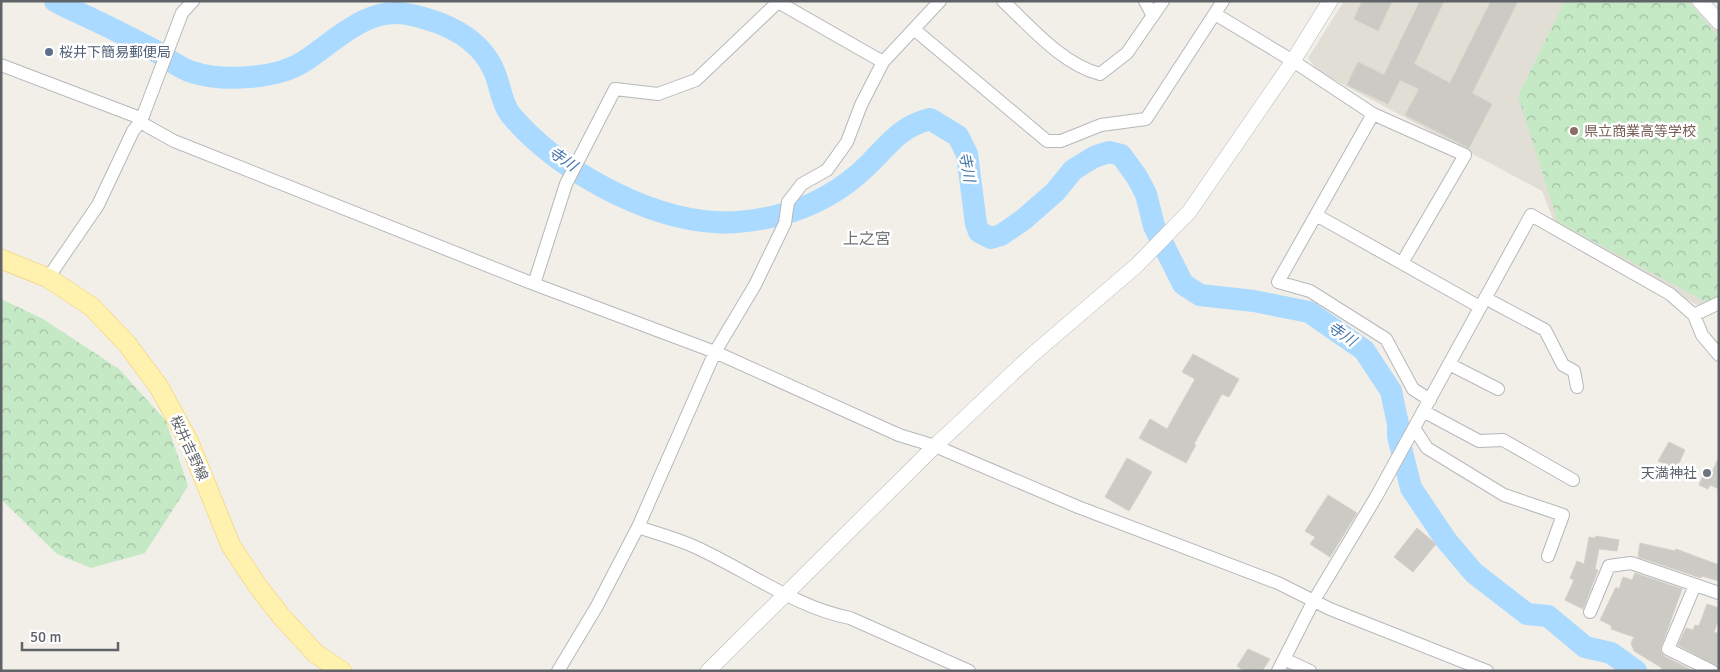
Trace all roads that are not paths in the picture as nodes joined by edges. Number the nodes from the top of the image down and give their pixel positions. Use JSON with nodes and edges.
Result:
{"nodes":[{"id":1,"x":193,"y":1,"type":"edge"},
{"id":2,"x":940,"y":1,"type":"edge"},
{"id":3,"x":1003,"y":1,"type":"edge"},
{"id":4,"x":1145,"y":1,"type":"edge"},
{"id":5,"x":1163,"y":1,"type":"edge"},
{"id":6,"x":1223,"y":1,"type":"edge"},
{"id":7,"x":1330,"y":1,"type":"edge"},
{"id":8,"x":1700,"y":1,"type":"edge"},
{"id":9,"x":1215,"y":14,"type":"junction"},
{"id":10,"x":1153,"y":16,"type":"junction"},
{"id":11,"x":1719,"y":22,"type":"edge"},
{"id":12,"x":915,"y":30,"type":"junction"},
{"id":13,"x":1293,"y":61,"type":"junction"},
{"id":14,"x":883,"y":62,"type":"junction"},
{"id":15,"x":1,"y":65,"type":"edge"},
{"id":16,"x":1373,"y":114,"type":"junction"},
{"id":17,"x":141,"y":121,"type":"junction"},
{"id":18,"x":1316,"y":215,"type":"junction"},
{"id":19,"x":1,"y":259,"type":"edge"},
{"id":20,"x":1402,"y":263,"type":"junction"},
{"id":21,"x":48,"y":278,"type":"junction"},
{"id":22,"x":534,"y":284,"type":"junction"},
{"id":23,"x":1483,"y":302,"type":"junction"},
{"id":24,"x":1719,"y":303,"type":"edge"},
{"id":25,"x":1694,"y":315,"type":"junction"},
{"id":26,"x":715,"y":352,"type":"junction"},
{"id":27,"x":1719,"y":355,"type":"edge"},
{"id":28,"x":1449,"y":364,"type":"junction"},
{"id":29,"x":1577,"y":387,"type":"dead end"},
{"id":30,"x":1498,"y":389,"type":"dead end"},
{"id":31,"x":1426,"y":406,"type":"junction"},
{"id":32,"x":1414,"y":428,"type":"junction"},
{"id":33,"x":935,"y":446,"type":"junction"},
{"id":34,"x":1573,"y":480,"type":"dead end"},
{"id":35,"x":638,"y":527,"type":"junction"},
{"id":36,"x":1548,"y":556,"type":"dead end"},
{"id":37,"x":1695,"y":585,"type":"junction"},
{"id":38,"x":1719,"y":593,"type":"edge"},
{"id":39,"x":786,"y":594,"type":"junction"},
{"id":40,"x":1313,"y":602,"type":"junction"},
{"id":41,"x":1590,"y":612,"type":"dead end"},
{"id":42,"x":1281,"y":665,"type":"edge"},
{"id":43,"x":1478,"y":669,"type":"edge"},
{"id":44,"x":342,"y":671,"type":"edge"},
{"id":45,"x":558,"y":671,"type":"edge"},
{"id":46,"x":708,"y":671,"type":"edge"},
{"id":47,"x":969,"y":671,"type":"edge"},
{"id":48,"x":1310,"y":671,"type":"edge"},
{"id":49,"x":1712,"y":671,"type":"edge"}],
"edges":[{"from":1,"to":17,"type":"street"},
{"from":2,"to":12,"type":"street"},
{"from":3,"to":10,"type":"street"},
{"from":4,"to":10,"type":"street"},
{"from":5,"to":10,"type":"street"},
{"from":6,"to":9,"type":"street"},
{"from":7,"to":13,"type":"street"},
{"from":8,"to":11,"type":"street"},
{"from":9,"to":12,"type":"street"},
{"from":9,"to":13,"type":"street"},
{"from":12,"to":14,"type":"street"},
{"from":13,"to":16,"type":"street"},
{"from":13,"to":33,"type":"street"},
{"from":14,"to":22,"type":"street"},
{"from":14,"to":26,"type":"street"},
{"from":15,"to":17,"type":"street"},
{"from":16,"to":18,"type":"street"},
{"from":16,"to":20,"type":"street"},
{"from":17,"to":21,"type":"street"},
{"from":17,"to":22,"type":"street"},
{"from":18,"to":20,"type":"street"},
{"from":18,"to":31,"type":"street"},
{"from":19,"to":21,"type":"main road","name":"桜井吉野線"},
{"from":20,"to":23,"type":"street"},
{"from":21,"to":44,"type":"main road","name":"桜井吉野線"},
{"from":22,"to":26,"type":"street"},
{"from":23,"to":25,"type":"street"},
{"from":23,"to":28,"type":"street"},
{"from":23,"to":29,"type":"street"},
{"from":24,"to":25,"type":"street"},
{"from":25,"to":27,"type":"street"},
{"from":26,"to":33,"type":"street"},
{"from":26,"to":35,"type":"street"},
{"from":28,"to":30,"type":"street"},
{"from":28,"to":31,"type":"street"},
{"from":31,"to":32,"type":"street"},
{"from":31,"to":34,"type":"street"},
{"from":32,"to":36,"type":"street"},
{"from":32,"to":40,"type":"street"},
{"from":33,"to":39,"type":"street"},
{"from":33,"to":40,"type":"street"},
{"from":35,"to":39,"type":"street"},
{"from":35,"to":45,"type":"street"},
{"from":37,"to":38,"type":"street"},
{"from":37,"to":41,"type":"street"},
{"from":37,"to":49,"type":"street"},
{"from":39,"to":46,"type":"street"},
{"from":39,"to":47,"type":"street"},
{"from":40,"to":42,"type":"street"},
{"from":40,"to":43,"type":"street"},
{"from":42,"to":48,"type":"street"}]}
